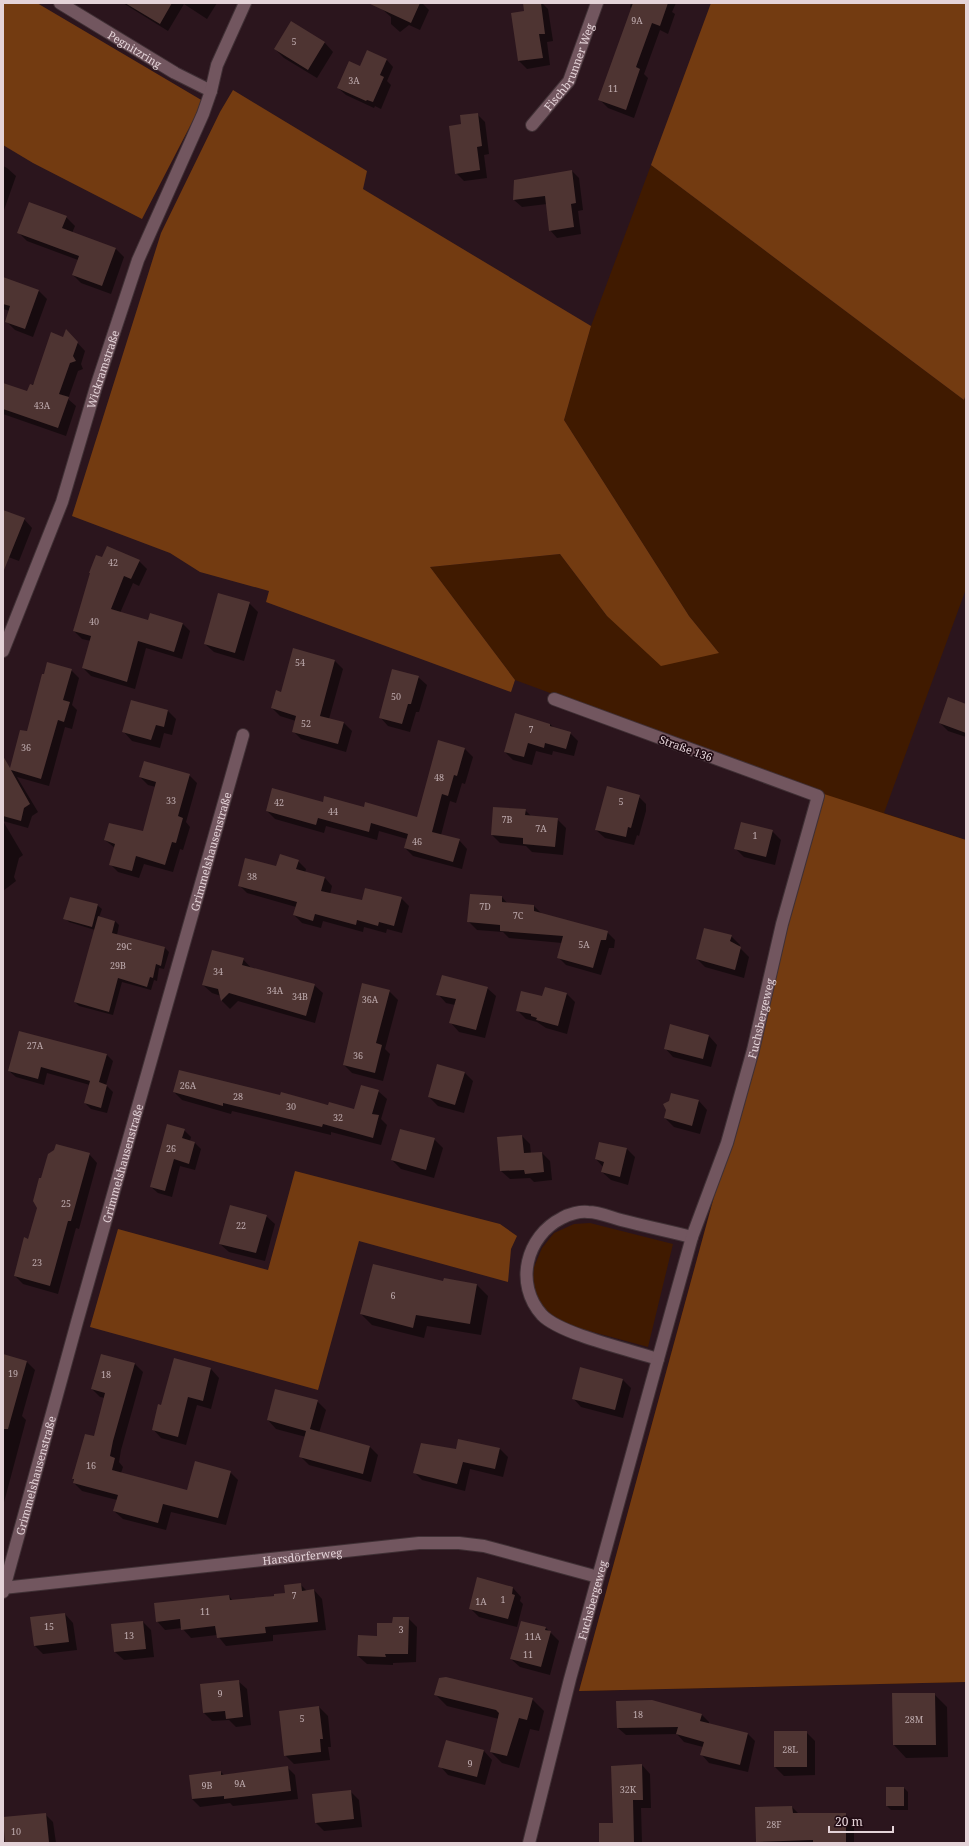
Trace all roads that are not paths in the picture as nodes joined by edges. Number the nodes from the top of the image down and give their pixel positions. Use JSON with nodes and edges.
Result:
{"nodes":[{"id":1,"x":60,"y":3,"type":"edge"},
{"id":2,"x":246,"y":3,"type":"edge"},
{"id":3,"x":597,"y":3,"type":"edge"},
{"id":4,"x":212,"y":91,"type":"junction"},
{"id":5,"x":532,"y":125,"type":"dead end"},
{"id":6,"x":3,"y":651,"type":"edge"},
{"id":7,"x":554,"y":699,"type":"dead end"},
{"id":8,"x":243,"y":735,"type":"dead end"},
{"id":9,"x":818,"y":796,"type":"joint"},
{"id":10,"x":692,"y":1237,"type":"junction"},
{"id":11,"x":658,"y":1358,"type":"junction"},
{"id":12,"x":598,"y":1577,"type":"junction"},
{"id":13,"x":3,"y":1589,"type":"edge"},
{"id":14,"x":530,"y":1843,"type":"edge"}],
"edges":[{"from":1,"to":4,"type":"street","name":"Pegnitzring"},
{"from":2,"to":4,"type":"street","name":"Wickramstraße"},
{"from":3,"to":5,"type":"street","name":"Fischbrunner Weg"},
{"from":4,"to":6,"type":"street","name":"Wickramstraße"},
{"from":7,"to":9,"type":"street","name":"Straße 136"},
{"from":8,"to":13,"type":"street","name":"Grimmelshausenstraße"},
{"from":9,"to":10,"type":"street","name":"Fuchsbergeweg"},
{"from":10,"to":11,"type":"street","name":"Fuchsbergeweg"},
{"from":10,"to":11,"type":"street"},
{"from":11,"to":12,"type":"street","name":"Fuchsbergeweg"},
{"from":12,"to":13,"type":"street","name":"Harsdörferweg"},
{"from":12,"to":14,"type":"street","name":"Fuchsbergeweg"}]}
